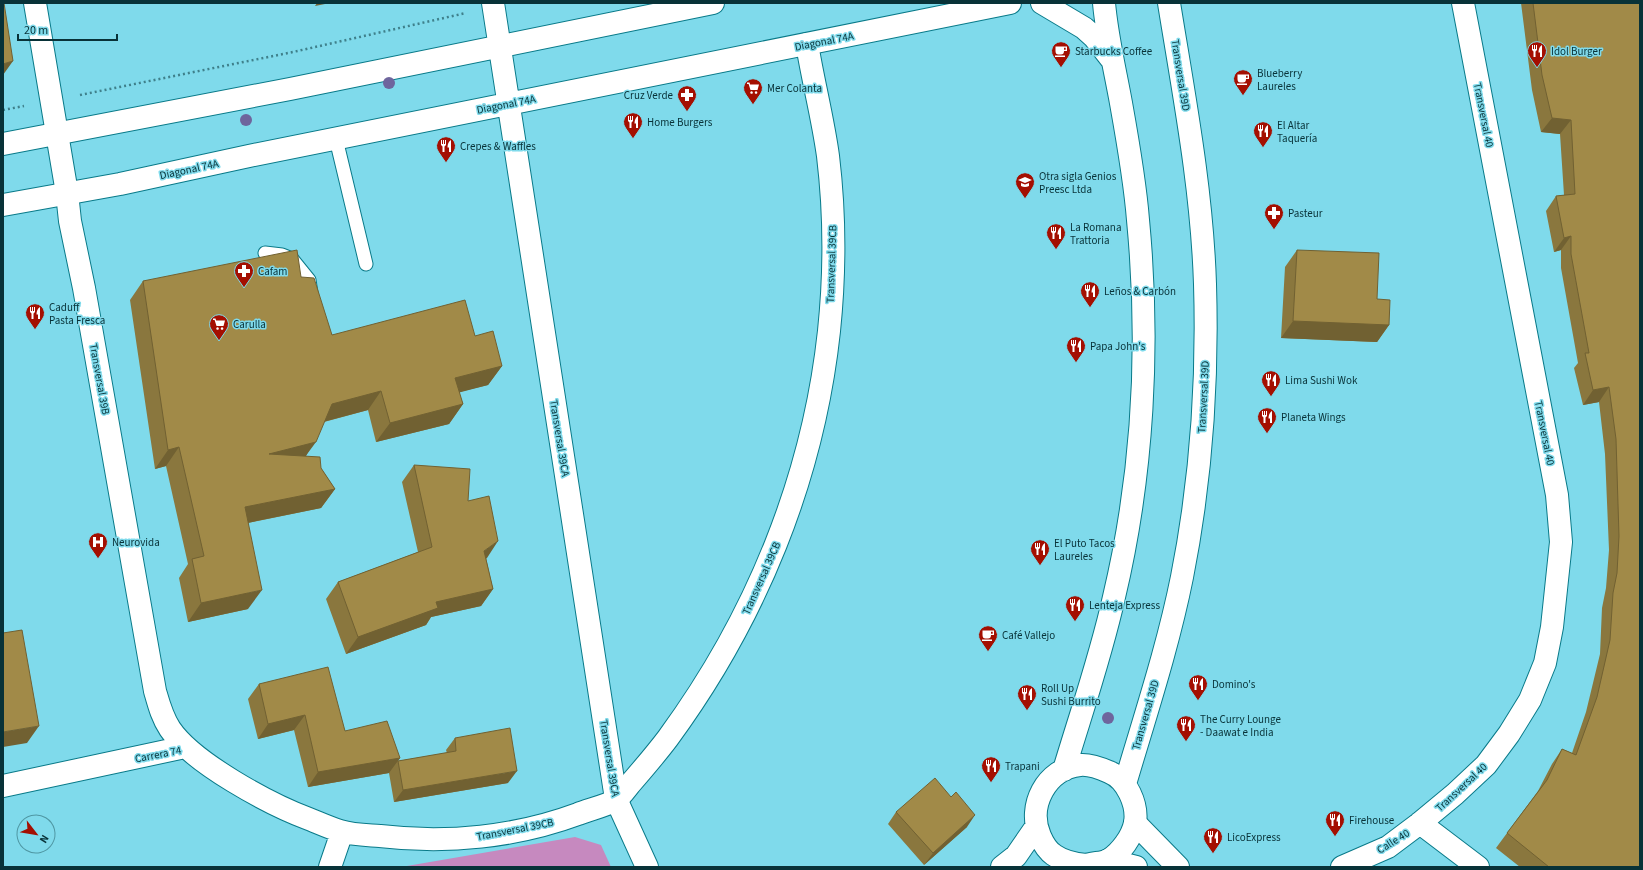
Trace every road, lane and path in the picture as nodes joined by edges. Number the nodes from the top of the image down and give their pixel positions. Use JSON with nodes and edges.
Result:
{"nodes":[{"id":1,"x":35,"y":3,"type":"edge"},
{"id":2,"x":493,"y":3,"type":"edge"},
{"id":3,"x":713,"y":3,"type":"edge"},
{"id":4,"x":1010,"y":3,"type":"edge"},
{"id":5,"x":1042,"y":3,"type":"edge"},
{"id":6,"x":1104,"y":3,"type":"edge"},
{"id":7,"x":1169,"y":3,"type":"edge"},
{"id":8,"x":1463,"y":3,"type":"edge"},
{"id":9,"x":467,"y":13,"type":"dead end"},
{"id":10,"x":807,"y":44,"type":"junction"},
{"id":11,"x":500,"y":46,"type":"junction"},
{"id":12,"x":1113,"y":60,"type":"junction"},
{"id":13,"x":51,"y":100,"type":"junction"},
{"id":14,"x":509,"y":104,"type":"junction"},
{"id":15,"x":3,"y":110,"type":"edge"},
{"id":16,"x":57,"y":134,"type":"junction"},
{"id":17,"x":336,"y":139,"type":"junction"},
{"id":18,"x":3,"y":144,"type":"edge"},
{"id":19,"x":68,"y":193,"type":"junction"},
{"id":20,"x":3,"y":205,"type":"edge"},
{"id":21,"x":265,"y":253,"type":"dead end"},
{"id":22,"x":366,"y":264,"type":"dead end"},
{"id":23,"x":312,"y":302,"type":"edge"},
{"id":24,"x":185,"y":747,"type":"junction"},
{"id":25,"x":1064,"y":770,"type":"junction"},
{"id":26,"x":1125,"y":784,"type":"junction"},
{"id":27,"x":3,"y":786,"type":"edge"},
{"id":28,"x":616,"y":800,"type":"junction"},
{"id":29,"x":1135,"y":823,"type":"junction"},
{"id":30,"x":1420,"y":823,"type":"junction"},
{"id":31,"x":1036,"y":827,"type":"junction"},
{"id":32,"x":342,"y":832,"type":"junction"},
{"id":33,"x":1108,"y":860,"type":"junction"},
{"id":34,"x":1084,"y":866,"type":"edge"},
{"id":35,"x":330,"y":867,"type":"edge"},
{"id":36,"x":647,"y":867,"type":"edge"},
{"id":37,"x":1002,"y":867,"type":"edge"},
{"id":38,"x":1136,"y":867,"type":"edge"},
{"id":39,"x":1178,"y":867,"type":"edge"},
{"id":40,"x":1342,"y":867,"type":"edge"},
{"id":41,"x":1478,"y":867,"type":"edge"}],
"edges":[{"from":1,"to":13,"type":"street","name":"Transversal 39B"},
{"from":2,"to":11,"type":"street","name":"Transversal 39CA"},
{"from":3,"to":11,"type":"street"},
{"from":4,"to":10,"type":"street","name":"Diagonal 74A"},
{"from":5,"to":12,"type":"street"},
{"from":6,"to":12,"type":"street"},
{"from":7,"to":26,"type":"street","name":"Transversal 39D"},
{"from":8,"to":30,"type":"street","name":"Transversal 40"},
{"from":9,"to":13,"type":"path"},
{"from":10,"to":14,"type":"street","name":"Diagonal 74A"},
{"from":10,"to":28,"type":"street","name":"Transversal 39CB"},
{"from":11,"to":14,"type":"street","name":"Transversal 39CA"},
{"from":11,"to":16,"type":"street"},
{"from":12,"to":25,"type":"street"},
{"from":13,"to":15,"type":"path"},
{"from":13,"to":16,"type":"street","name":"Transversal 39B"},
{"from":14,"to":17,"type":"street","name":"Diagonal 74A"},
{"from":14,"to":28,"type":"street","name":"Transversal 39CA"},
{"from":16,"to":18,"type":"street"},
{"from":16,"to":19,"type":"street","name":"Transversal 39B"},
{"from":17,"to":19,"type":"street","name":"Diagonal 74A"},
{"from":17,"to":22,"type":"lane"},
{"from":19,"to":20,"type":"street","name":"Diagonal 74A"},
{"from":19,"to":24,"type":"street","name":"Transversal 39B"},
{"from":21,"to":23,"type":"lane"},
{"from":24,"to":27,"type":"street","name":"Carrera 74"},
{"from":24,"to":32,"type":"street","name":"Carrera 74"},
{"from":25,"to":26,"type":"street"},
{"from":25,"to":31,"type":"street"},
{"from":26,"to":29,"type":"street"},
{"from":28,"to":32,"type":"street","name":"Transversal 39CB"},
{"from":28,"to":36,"type":"street","name":"Transversal 39CA"},
{"from":29,"to":33,"type":"street"},
{"from":29,"to":39,"type":"street"},
{"from":30,"to":40,"type":"street","name":"Calle 40"},
{"from":30,"to":41,"type":"street"},
{"from":31,"to":34,"type":"street"},
{"from":31,"to":37,"type":"street"},
{"from":32,"to":35,"type":"street"},
{"from":33,"to":34,"type":"street"},
{"from":33,"to":38,"type":"street"}]}
